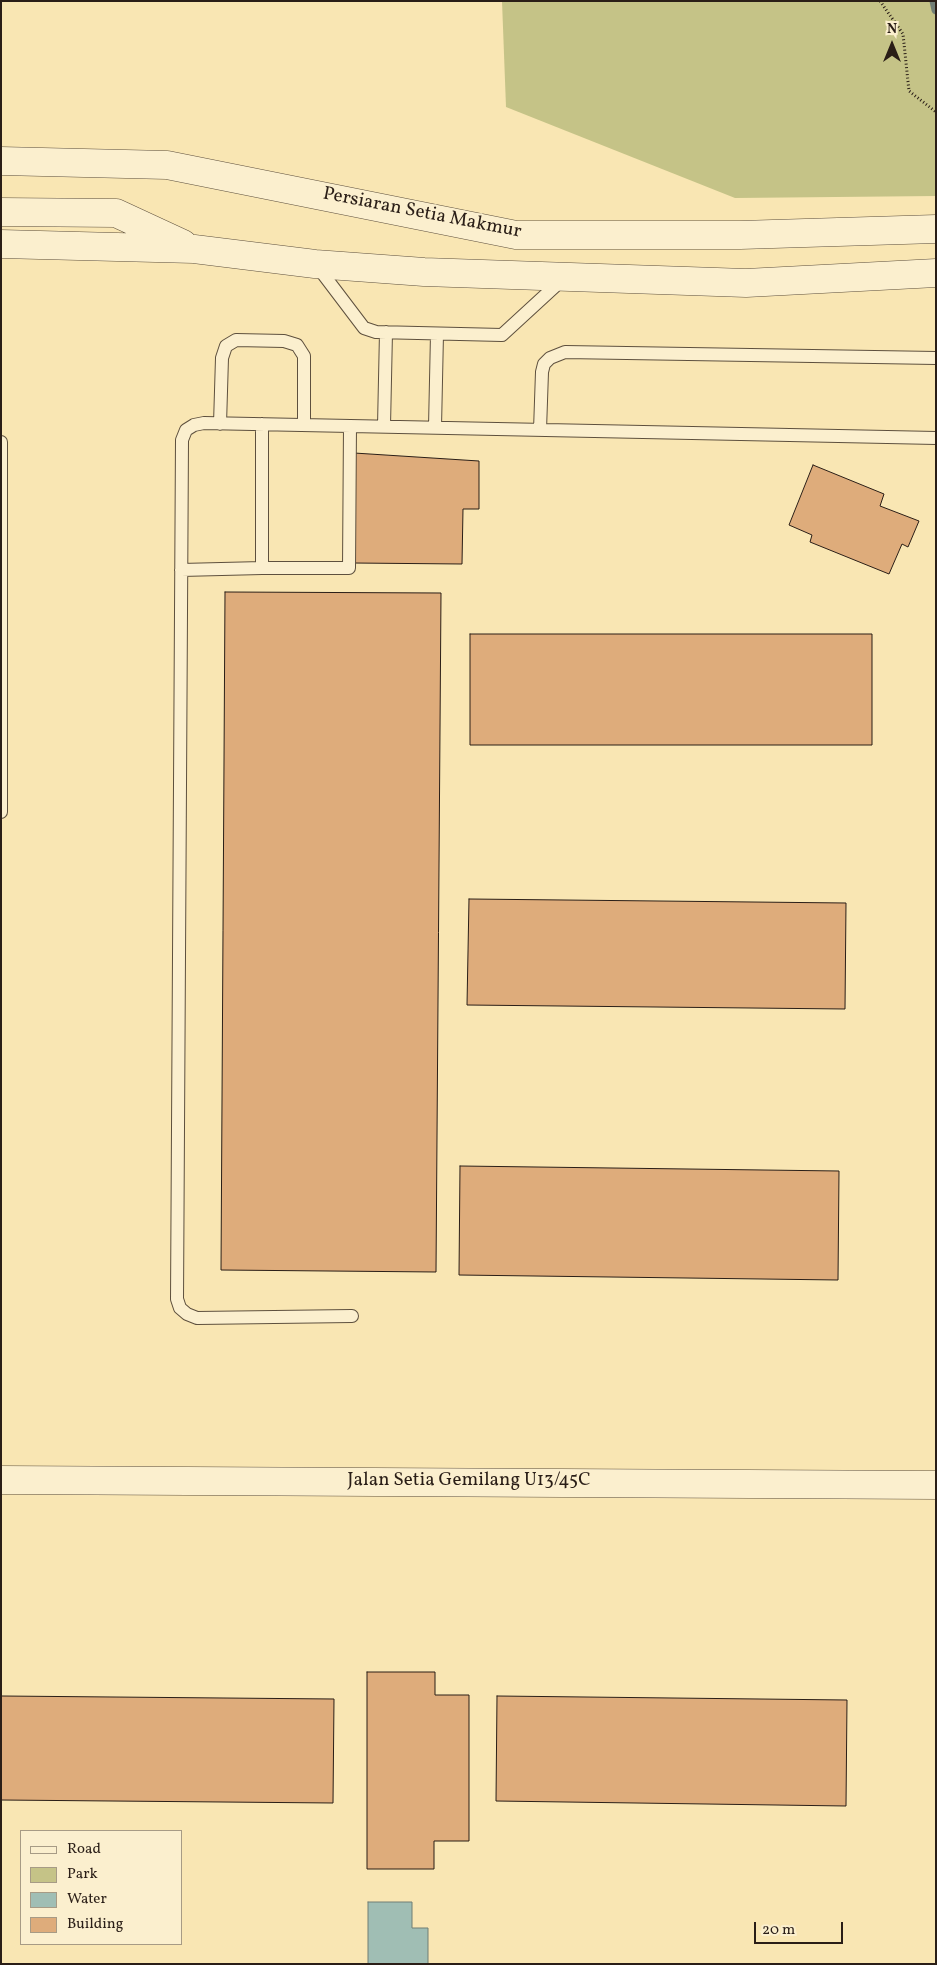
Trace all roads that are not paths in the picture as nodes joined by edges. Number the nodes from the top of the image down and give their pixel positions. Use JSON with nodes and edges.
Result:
{"nodes":[{"id":1,"x":1,"y":161,"type":"edge"},
{"id":2,"x":1,"y":212,"type":"edge"},
{"id":3,"x":936,"y":229,"type":"edge"},
{"id":4,"x":1,"y":244,"type":"edge"},
{"id":5,"x":194,"y":249,"type":"junction"},
{"id":6,"x":315,"y":264,"type":"junction"},
{"id":7,"x":936,"y":273,"type":"edge"},
{"id":8,"x":566,"y":276,"type":"junction"},
{"id":9,"x":386,"y":332,"type":"junction"},
{"id":10,"x":437,"y":334,"type":"junction"},
{"id":11,"x":936,"y":358,"type":"edge"},
{"id":12,"x":220,"y":424,"type":"junction"},
{"id":13,"x":262,"y":424,"type":"junction"},
{"id":14,"x":304,"y":425,"type":"junction"},
{"id":15,"x":350,"y":426,"type":"junction"},
{"id":16,"x":384,"y":426,"type":"junction"},
{"id":17,"x":435,"y":427,"type":"junction"},
{"id":18,"x":540,"y":430,"type":"junction"},
{"id":19,"x":936,"y":438,"type":"edge"},
{"id":20,"x":1,"y":442,"type":"edge"},
{"id":21,"x":262,"y":568,"type":"junction"},
{"id":22,"x":181,"y":570,"type":"junction"},
{"id":23,"x":1,"y":812,"type":"edge"},
{"id":24,"x":352,"y":1316,"type":"dead end"},
{"id":25,"x":1,"y":1480,"type":"edge"},
{"id":26,"x":936,"y":1485,"type":"edge"}],
"edges":[{"from":1,"to":3,"type":"street","name":"Persiaran Setia Makmur"},
{"from":2,"to":5,"type":"street"},
{"from":4,"to":5,"type":"street"},
{"from":5,"to":6,"type":"street"},
{"from":6,"to":8,"type":"street"},
{"from":6,"to":9,"type":"lane"},
{"from":7,"to":8,"type":"street"},
{"from":8,"to":10,"type":"lane"},
{"from":9,"to":10,"type":"lane"},
{"from":9,"to":16,"type":"lane"},
{"from":10,"to":17,"type":"lane"},
{"from":11,"to":18,"type":"lane"},
{"from":12,"to":13,"type":"lane"},
{"from":12,"to":14,"type":"lane"},
{"from":12,"to":22,"type":"lane"},
{"from":13,"to":14,"type":"lane"},
{"from":13,"to":21,"type":"lane"},
{"from":14,"to":15,"type":"lane"},
{"from":15,"to":16,"type":"lane"},
{"from":15,"to":21,"type":"lane"},
{"from":16,"to":17,"type":"lane"},
{"from":17,"to":18,"type":"lane"},
{"from":18,"to":19,"type":"lane"},
{"from":20,"to":23,"type":"lane"},
{"from":21,"to":22,"type":"lane"},
{"from":22,"to":24,"type":"lane"},
{"from":25,"to":26,"type":"street","name":"Jalan Setia Gemilang U13/45C"}]}
